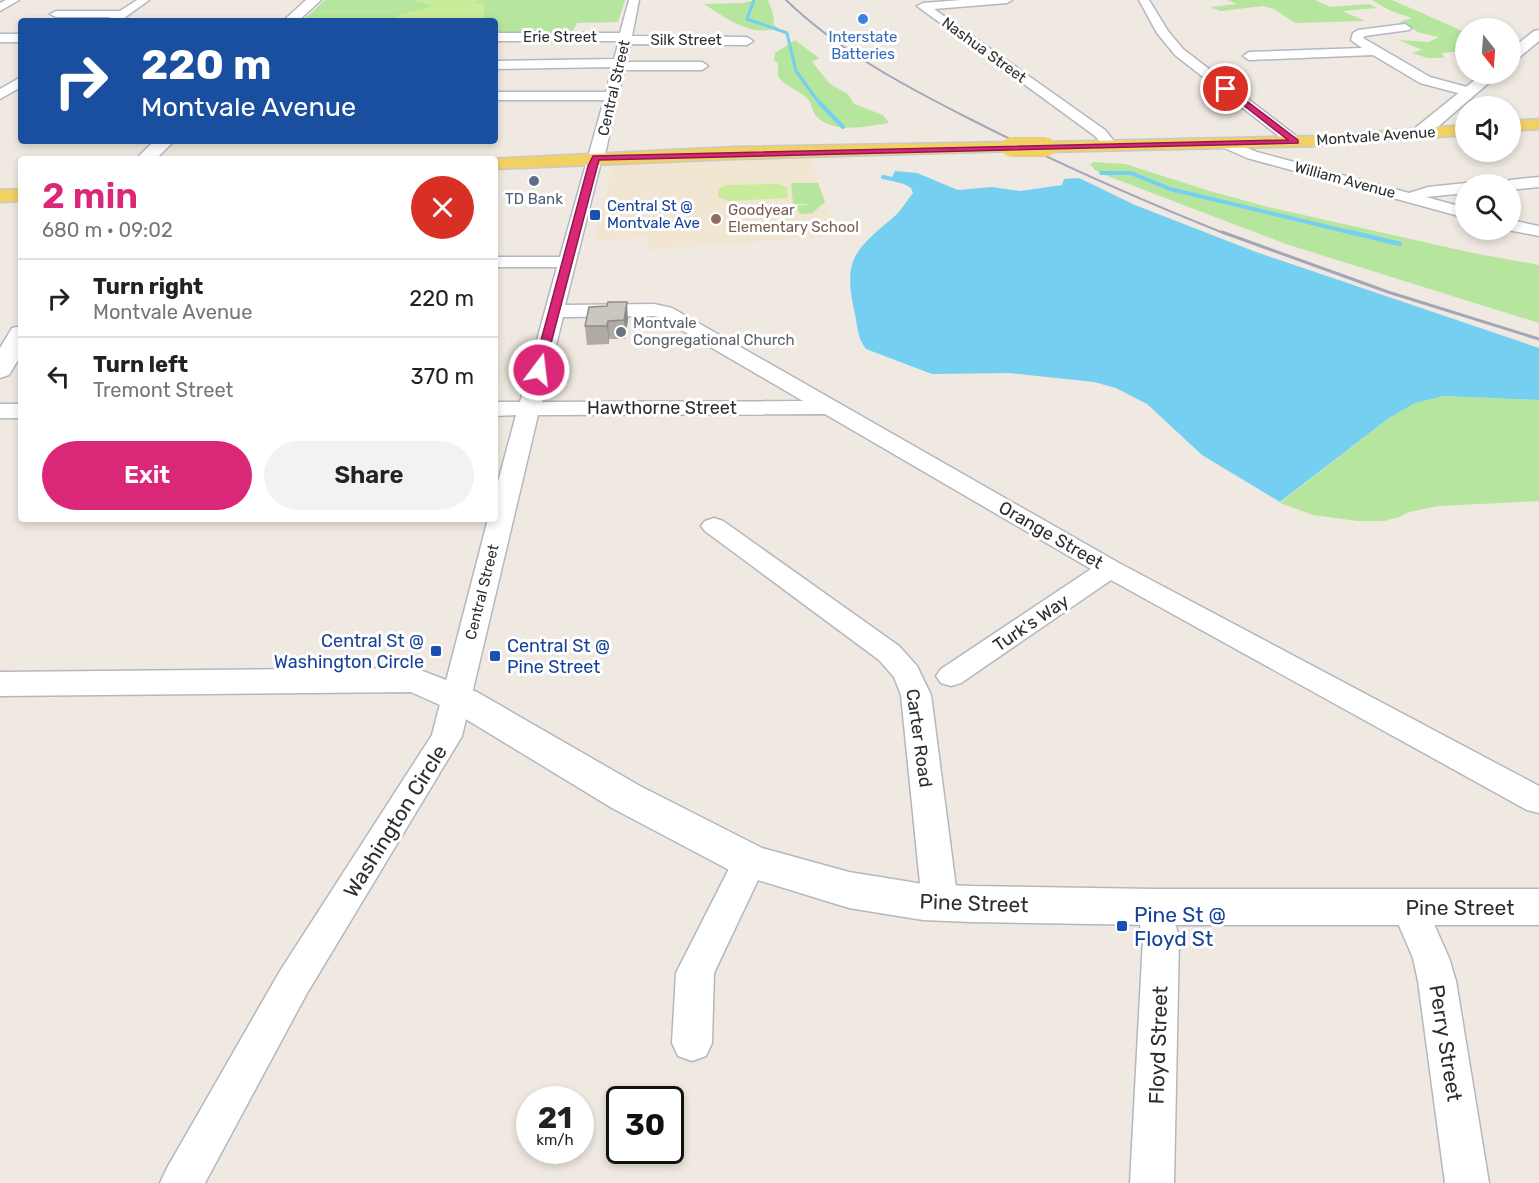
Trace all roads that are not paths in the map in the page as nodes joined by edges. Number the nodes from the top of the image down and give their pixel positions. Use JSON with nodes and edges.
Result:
{"nodes":[{"id":1,"x":14,"y":0,"type":"edge"},
{"id":2,"x":144,"y":0,"type":"edge"},
{"id":3,"x":314,"y":0,"type":"edge"},
{"id":4,"x":634,"y":0,"type":"edge"},
{"id":5,"x":1007,"y":0,"type":"edge"},
{"id":6,"x":1144,"y":0,"type":"edge"},
{"id":7,"x":922,"y":3,"type":"edge"},
{"id":8,"x":0,"y":8,"type":"edge"},
{"id":9,"x":56,"y":14,"type":"dead end"},
{"id":10,"x":123,"y":14,"type":"junction"},
{"id":11,"x":117,"y":18,"type":"edge"},
{"id":12,"x":293,"y":18,"type":"edge"},
{"id":13,"x":1405,"y":28,"type":"dead end"},
{"id":14,"x":1539,"y":34,"type":"edge"},
{"id":15,"x":498,"y":37,"type":"edge"},
{"id":16,"x":0,"y":38,"type":"edge"},
{"id":17,"x":18,"y":38,"type":"edge"},
{"id":18,"x":626,"y":39,"type":"junction"},
{"id":19,"x":747,"y":41,"type":"dead end"},
{"id":20,"x":1521,"y":49,"type":"edge"},
{"id":21,"x":1375,"y":51,"type":"junction"},
{"id":22,"x":1249,"y":56,"type":"dead end"},
{"id":23,"x":498,"y":64,"type":"edge"},
{"id":24,"x":620,"y":64,"type":"junction"},
{"id":25,"x":702,"y":66,"type":"dead end"},
{"id":26,"x":18,"y":83,"type":"edge"},
{"id":27,"x":1479,"y":84,"type":"edge"},
{"id":28,"x":1469,"y":92,"type":"junction"},
{"id":29,"x":0,"y":96,"type":"edge"},
{"id":30,"x":498,"y":96,"type":"edge"},
{"id":31,"x":611,"y":96,"type":"junction"},
{"id":32,"x":18,"y":97,"type":"edge"},
{"id":33,"x":1539,"y":124,"type":"edge"},
{"id":34,"x":1521,"y":125,"type":"edge"},
{"id":35,"x":1455,"y":131,"type":"edge"},
{"id":36,"x":1420,"y":133,"type":"junction"},
{"id":37,"x":1295,"y":142,"type":"junction"},
{"id":38,"x":1225,"y":143,"type":"junction"},
{"id":39,"x":162,"y":144,"type":"edge"},
{"id":40,"x":1110,"y":146,"type":"junction"},
{"id":41,"x":149,"y":156,"type":"edge"},
{"id":42,"x":596,"y":158,"type":"junction"},
{"id":43,"x":498,"y":163,"type":"edge"},
{"id":44,"x":1539,"y":182,"type":"edge"},
{"id":45,"x":1521,"y":184,"type":"edge"},
{"id":46,"x":1455,"y":189,"type":"edge"},
{"id":47,"x":18,"y":195,"type":"edge"},
{"id":48,"x":0,"y":196,"type":"edge"},
{"id":49,"x":1410,"y":197,"type":"junction"},
{"id":50,"x":1455,"y":210,"type":"edge"},
{"id":51,"x":1521,"y":227,"type":"edge"},
{"id":52,"x":1539,"y":231,"type":"edge"},
{"id":53,"x":498,"y":262,"type":"edge"},
{"id":54,"x":567,"y":262,"type":"junction"},
{"id":55,"x":554,"y":311,"type":"junction"},
{"id":56,"x":18,"y":337,"type":"edge"},
{"id":57,"x":2,"y":361,"type":"edge"},
{"id":58,"x":830,"y":407,"type":"junction"},
{"id":59,"x":498,"y":409,"type":"edge"},
{"id":60,"x":528,"y":409,"type":"junction"},
{"id":61,"x":0,"y":411,"type":"edge"},
{"id":62,"x":18,"y":411,"type":"edge"},
{"id":63,"x":714,"y":526,"type":"dead end"},
{"id":64,"x":1110,"y":569,"type":"junction"},
{"id":65,"x":951,"y":676,"type":"dead end"},
{"id":66,"x":0,"y":684,"type":"edge"},
{"id":67,"x":457,"y":698,"type":"junction"},
{"id":68,"x":1539,"y":801,"type":"edge"},
{"id":69,"x":750,"y":861,"type":"junction"},
{"id":70,"x":940,"y":903,"type":"junction"},
{"id":71,"x":1539,"y":907,"type":"edge"},
{"id":72,"x":1154,"y":908,"type":"junction"},
{"id":73,"x":1409,"y":908,"type":"junction"},
{"id":74,"x":692,"y":1043,"type":"dead end"},
{"id":75,"x":182,"y":1183,"type":"edge"},
{"id":76,"x":1152,"y":1183,"type":"edge"},
{"id":77,"x":1467,"y":1183,"type":"edge"}],
"edges":[{"from":1,"to":8,"type":"street"},
{"from":2,"to":10,"type":"street"},
{"from":3,"to":12,"type":"street"},
{"from":4,"to":18,"type":"street","name":"Central Street"},
{"from":5,"to":7,"type":"street","name":"Nashua Street"},
{"from":6,"to":37,"type":"street"},
{"from":7,"to":40,"type":"street","name":"Nashua Street"},
{"from":9,"to":10,"type":"street"},
{"from":10,"to":11,"type":"street"},
{"from":13,"to":21,"type":"street"},
{"from":14,"to":20,"type":"street"},
{"from":15,"to":18,"type":"street","name":"Erie Street"},
{"from":16,"to":17,"type":"street"},
{"from":18,"to":19,"type":"street","name":"Silk Street"},
{"from":18,"to":24,"type":"street","name":"Central Street"},
{"from":21,"to":22,"type":"street"},
{"from":21,"to":28,"type":"street"},
{"from":23,"to":24,"type":"street"},
{"from":24,"to":25,"type":"street"},
{"from":24,"to":31,"type":"street","name":"Central Street"},
{"from":26,"to":29,"type":"street"},
{"from":27,"to":28,"type":"street"},
{"from":28,"to":36,"type":"street"},
{"from":29,"to":32,"type":"street"},
{"from":30,"to":31,"type":"street"},
{"from":31,"to":42,"type":"street","name":"Central Street"},
{"from":33,"to":34,"type":"main road"},
{"from":35,"to":36,"type":"main road","name":"Montvale Avenue"},
{"from":36,"to":37,"type":"main road","name":"Montvale Avenue"},
{"from":37,"to":38,"type":"main road","name":"Montvale Avenue"},
{"from":38,"to":40,"type":"main road","name":"Montvale Avenue"},
{"from":38,"to":49,"type":"street","name":"William Avenue"},
{"from":39,"to":41,"type":"street"},
{"from":40,"to":42,"type":"main road","name":"Montvale Avenue","bridge":true},
{"from":42,"to":43,"type":"main road","name":"Montvale Avenue"},
{"from":42,"to":54,"type":"street","name":"Central Street"},
{"from":44,"to":45,"type":"street"},
{"from":46,"to":49,"type":"street"},
{"from":47,"to":48,"type":"main road"},
{"from":49,"to":50,"type":"street","name":"William Avenue"},
{"from":51,"to":52,"type":"street"},
{"from":53,"to":54,"type":"street"},
{"from":54,"to":55,"type":"street","name":"Central Street"},
{"from":55,"to":58,"type":"street","name":"Orange Street"},
{"from":55,"to":60,"type":"street","name":"Central Street"},
{"from":56,"to":57,"type":"street"},
{"from":58,"to":60,"type":"street","name":"Hawthorne Street"},
{"from":58,"to":64,"type":"street","name":"Orange Street"},
{"from":59,"to":60,"type":"street","name":"Hawthorne Street"},
{"from":60,"to":67,"type":"street","name":"Central Street"},
{"from":61,"to":62,"type":"street"},
{"from":63,"to":70,"type":"street","name":"Carter Road"},
{"from":64,"to":65,"type":"street","name":"Turk's Way"},
{"from":64,"to":68,"type":"street","name":"Orange Street"},
{"from":66,"to":67,"type":"street"},
{"from":67,"to":69,"type":"street","name":"Pine Street"},
{"from":67,"to":75,"type":"street","name":"Washington Circle"},
{"from":69,"to":70,"type":"street","name":"Pine Street"},
{"from":69,"to":74,"type":"street"},
{"from":70,"to":72,"type":"street","name":"Pine Street"},
{"from":71,"to":73,"type":"street","name":"Pine Street"},
{"from":72,"to":73,"type":"street","name":"Pine Street"},
{"from":72,"to":76,"type":"street","name":"Floyd Street"},
{"from":73,"to":77,"type":"street","name":"Perry Street"}]}
